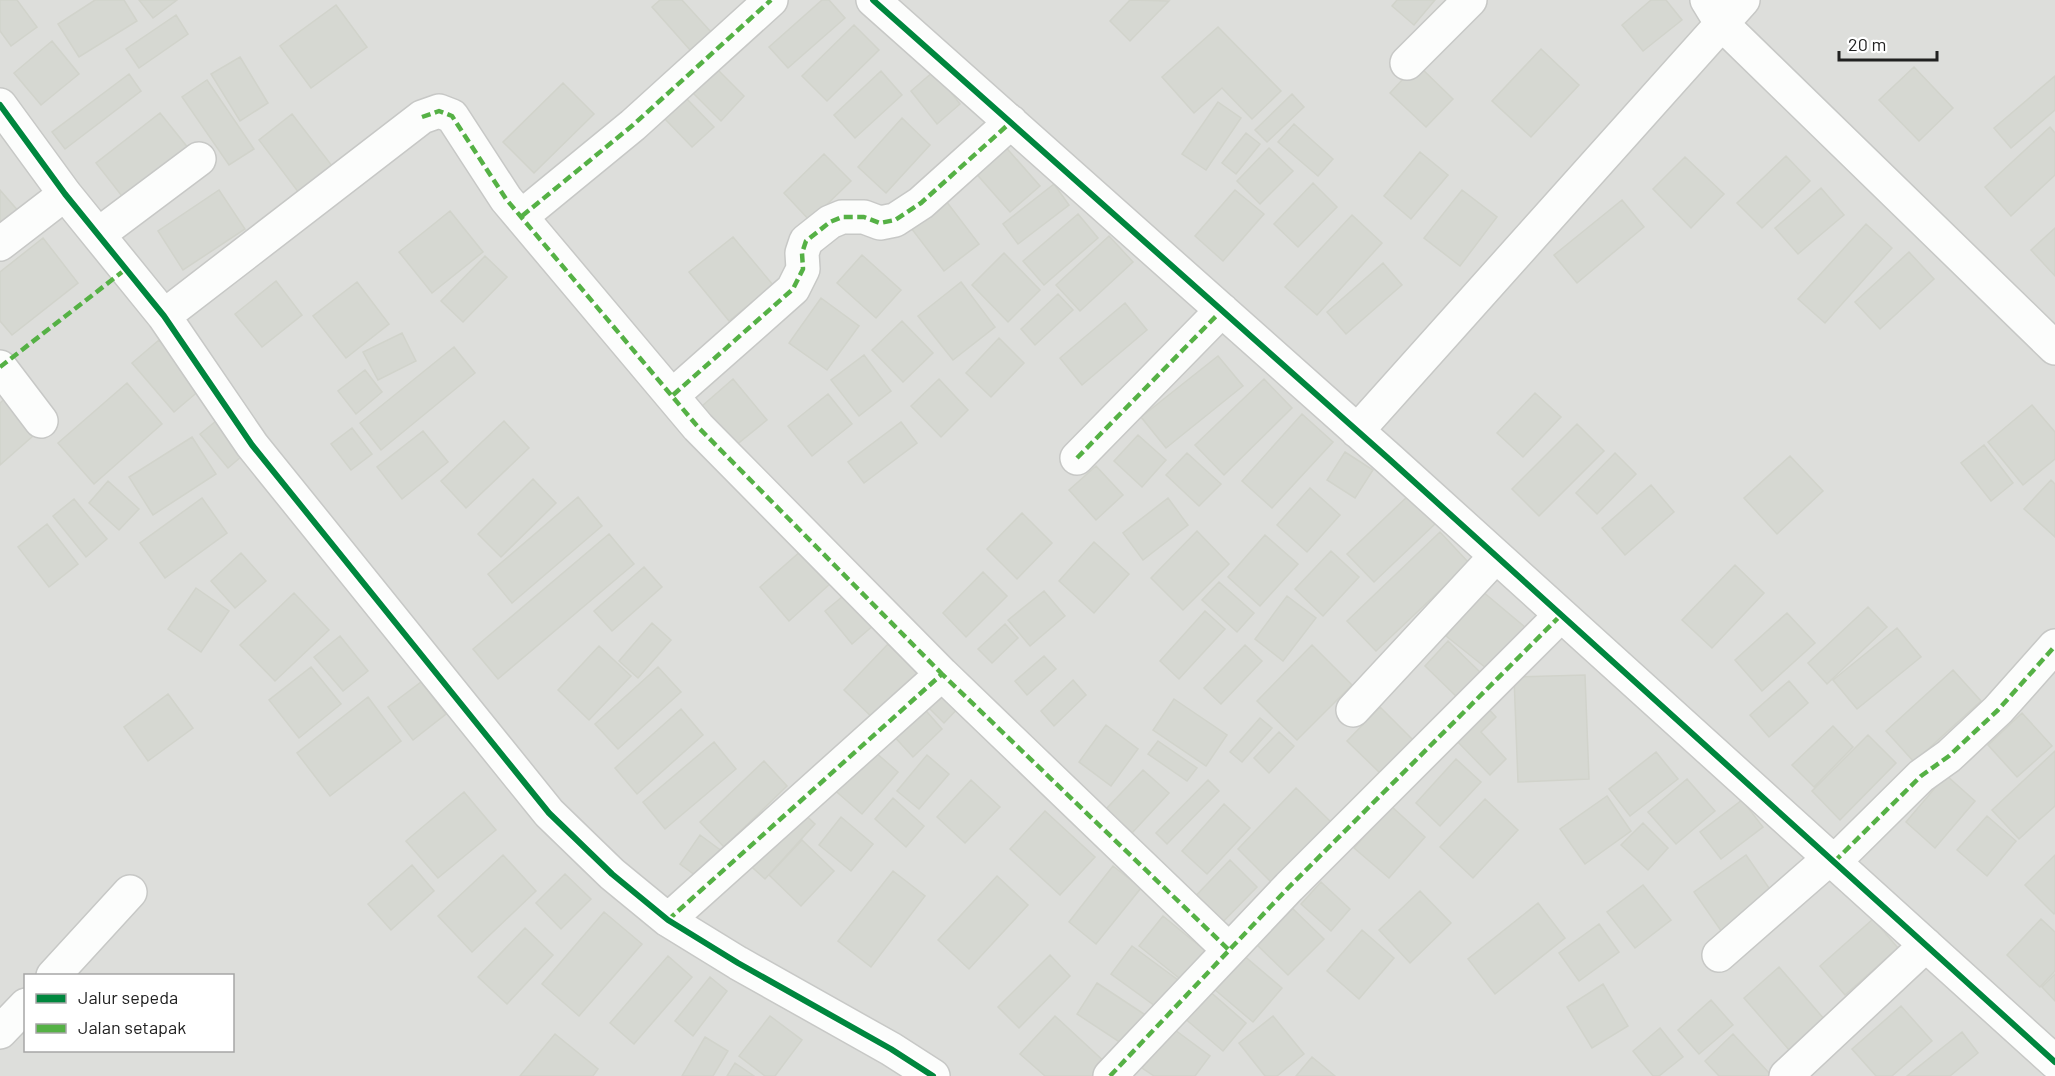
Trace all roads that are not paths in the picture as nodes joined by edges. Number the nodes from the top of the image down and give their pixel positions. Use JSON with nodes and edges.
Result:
{"nodes":[{"id":1,"x":771,"y":0,"type":"edge"},
{"id":2,"x":873,"y":0,"type":"edge"},
{"id":3,"x":1470,"y":0,"type":"edge"},
{"id":4,"x":1724,"y":8,"type":"edge"},
{"id":5,"x":1407,"y":63,"type":"dead end"},
{"id":6,"x":0,"y":105,"type":"edge"},
{"id":7,"x":1011,"y":122,"type":"junction"},
{"id":8,"x":199,"y":159,"type":"dead end"},
{"id":9,"x":65,"y":194,"type":"junction"},
{"id":10,"x":522,"y":216,"type":"junction"},
{"id":11,"x":99,"y":234,"type":"junction"},
{"id":12,"x":0,"y":244,"type":"edge"},
{"id":13,"x":1222,"y":310,"type":"junction"},
{"id":14,"x":164,"y":316,"type":"junction"},
{"id":15,"x":2055,"y":348,"type":"edge"},
{"id":16,"x":0,"y":367,"type":"edge"},
{"id":17,"x":674,"y":395,"type":"junction"},
{"id":18,"x":41,"y":421,"type":"dead end"},
{"id":19,"x":1357,"y":431,"type":"junction"},
{"id":20,"x":1077,"y":458,"type":"dead end"},
{"id":21,"x":1496,"y":556,"type":"junction"},
{"id":22,"x":1561,"y":615,"type":"junction"},
{"id":23,"x":2055,"y":646,"type":"edge"},
{"id":24,"x":942,"y":674,"type":"junction"},
{"id":25,"x":1353,"y":710,"type":"dead end"},
{"id":26,"x":1832,"y":860,"type":"junction"},
{"id":27,"x":130,"y":892,"type":"dead end"},
{"id":28,"x":668,"y":920,"type":"junction"},
{"id":29,"x":1926,"y":945,"type":"junction"},
{"id":30,"x":1228,"y":950,"type":"junction"},
{"id":31,"x":1719,"y":955,"type":"dead end"},
{"id":32,"x":54,"y":974,"type":"edge"},
{"id":33,"x":24,"y":1007,"type":"edge"},
{"id":34,"x":0,"y":1032,"type":"edge"},
{"id":35,"x":2052,"y":1054,"type":"edge"},
{"id":36,"x":933,"y":1076,"type":"edge"},
{"id":37,"x":1110,"y":1076,"type":"edge"},
{"id":38,"x":1786,"y":1076,"type":"edge"}],
"edges":[{"from":1,"to":10,"type":"street"},
{"from":2,"to":7,"type":"street"},
{"from":3,"to":5,"type":"street"},
{"from":4,"to":15,"type":"street"},
{"from":4,"to":19,"type":"street"},
{"from":6,"to":9,"type":"street"},
{"from":7,"to":13,"type":"street"},
{"from":7,"to":17,"type":"street"},
{"from":8,"to":11,"type":"street"},
{"from":9,"to":11,"type":"street"},
{"from":9,"to":12,"type":"street"},
{"from":10,"to":14,"type":"street"},
{"from":10,"to":17,"type":"street"},
{"from":11,"to":14,"type":"street"},
{"from":13,"to":19,"type":"street"},
{"from":13,"to":20,"type":"street"},
{"from":14,"to":28,"type":"street"},
{"from":16,"to":18,"type":"street"},
{"from":17,"to":24,"type":"street"},
{"from":19,"to":21,"type":"street"},
{"from":21,"to":22,"type":"street"},
{"from":21,"to":25,"type":"street"},
{"from":22,"to":26,"type":"street"},
{"from":22,"to":30,"type":"street"},
{"from":23,"to":26,"type":"street"},
{"from":24,"to":28,"type":"street"},
{"from":24,"to":30,"type":"street"},
{"from":26,"to":29,"type":"street"},
{"from":26,"to":31,"type":"street"},
{"from":27,"to":32,"type":"street"},
{"from":28,"to":36,"type":"street"},
{"from":29,"to":35,"type":"street"},
{"from":29,"to":38,"type":"street"},
{"from":30,"to":37,"type":"street"},
{"from":33,"to":34,"type":"street"}]}
